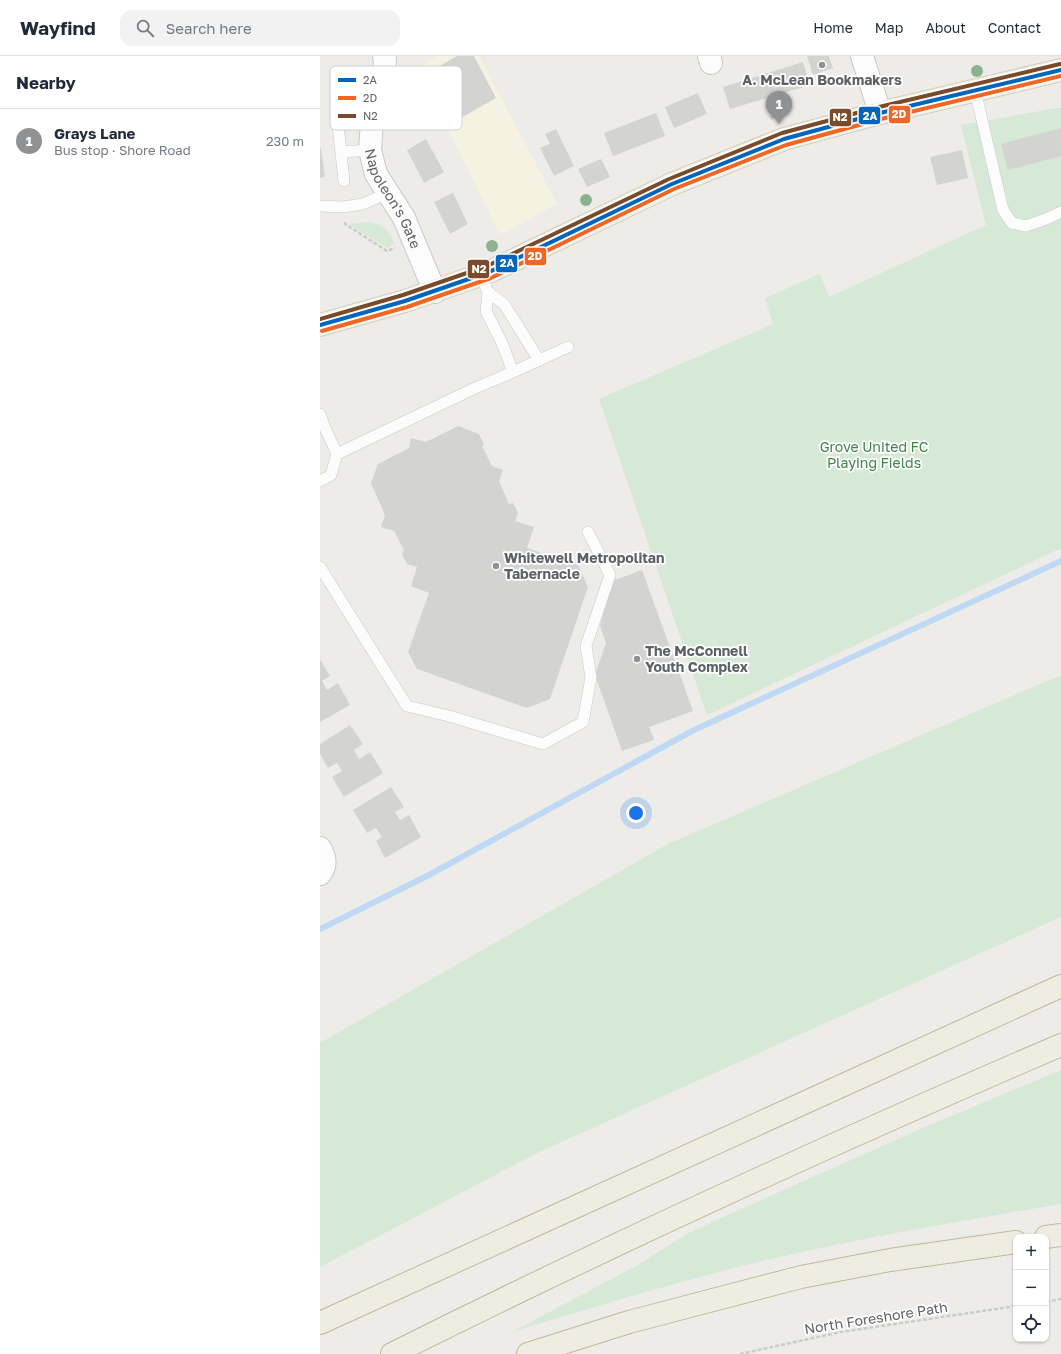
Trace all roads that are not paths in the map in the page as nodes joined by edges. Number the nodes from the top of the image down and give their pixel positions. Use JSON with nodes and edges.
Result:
{"nodes":[{"id":1,"x":384,"y":56,"type":"edge"},
{"id":2,"x":862,"y":56,"type":"edge"},
{"id":3,"x":384,"y":66,"type":"edge"},
{"id":4,"x":1061,"y":70,"type":"edge"},
{"id":5,"x":975,"y":90,"type":"junction"},
{"id":6,"x":880,"y":113,"type":"junction"},
{"id":7,"x":339,"y":130,"type":"edge"},
{"id":8,"x":371,"y":130,"type":"edge"},
{"id":9,"x":370,"y":150,"type":"junction"},
{"id":10,"x":341,"y":152,"type":"junction"},
{"id":11,"x":344,"y":181,"type":"dead end"},
{"id":12,"x":388,"y":193,"type":"junction"},
{"id":13,"x":320,"y":206,"type":"edge"},
{"id":14,"x":1061,"y":212,"type":"edge"},
{"id":15,"x":485,"y":284,"type":"junction"},
{"id":16,"x":435,"y":292,"type":"junction"},
{"id":17,"x":320,"y":325,"type":"edge"},
{"id":18,"x":568,"y":347,"type":"dead end"},
{"id":19,"x":539,"y":360,"type":"junction"},
{"id":20,"x":513,"y":372,"type":"junction"},
{"id":21,"x":320,"y":414,"type":"edge"},
{"id":22,"x":322,"y":430,"type":"edge"},
{"id":23,"x":337,"y":454,"type":"junction"},
{"id":24,"x":320,"y":481,"type":"edge"},
{"id":25,"x":588,"y":532,"type":"dead end"},
{"id":26,"x":320,"y":567,"type":"edge"},
{"id":27,"x":320,"y":848,"type":"edge"},
{"id":28,"x":322,"y":872,"type":"edge"},
{"id":29,"x":1061,"y":986,"type":"edge"},
{"id":30,"x":1061,"y":1045,"type":"edge"},
{"id":31,"x":1061,"y":1235,"type":"edge"},
{"id":32,"x":1049,"y":1237,"type":"edge"},
{"id":33,"x":1013,"y":1242,"type":"edge"},
{"id":34,"x":320,"y":1322,"type":"edge"},
{"id":35,"x":392,"y":1354,"type":"edge"},
{"id":36,"x":528,"y":1354,"type":"edge"}],
"edges":[{"from":1,"to":3,"type":"street","name":"Napoleon's Gate"},
{"from":2,"to":6,"type":"street"},
{"from":4,"to":5,"type":"main road"},
{"from":5,"to":6,"type":"main road"},
{"from":5,"to":14,"type":"lane"},
{"from":6,"to":15,"type":"main road"},
{"from":7,"to":10,"type":"lane"},
{"from":8,"to":9,"type":"street","name":"Napoleon's Gate"},
{"from":9,"to":10,"type":"lane"},
{"from":9,"to":12,"type":"street","name":"Napoleon's Gate"},
{"from":10,"to":11,"type":"lane"},
{"from":12,"to":13,"type":"lane"},
{"from":12,"to":16,"type":"street","name":"Napoleon's Gate"},
{"from":15,"to":16,"type":"main road"},
{"from":15,"to":19,"type":"lane"},
{"from":15,"to":20,"type":"lane"},
{"from":16,"to":17,"type":"main road"},
{"from":18,"to":19,"type":"lane"},
{"from":19,"to":20,"type":"lane"},
{"from":20,"to":23,"type":"lane"},
{"from":21,"to":22,"type":"lane"},
{"from":22,"to":23,"type":"lane"},
{"from":23,"to":24,"type":"lane"},
{"from":25,"to":26,"type":"lane"},
{"from":27,"to":28,"type":"street"},
{"from":29,"to":34,"type":"highway"},
{"from":30,"to":35,"type":"highway"},
{"from":31,"to":32,"type":"highway"},
{"from":33,"to":36,"type":"highway"}]}
